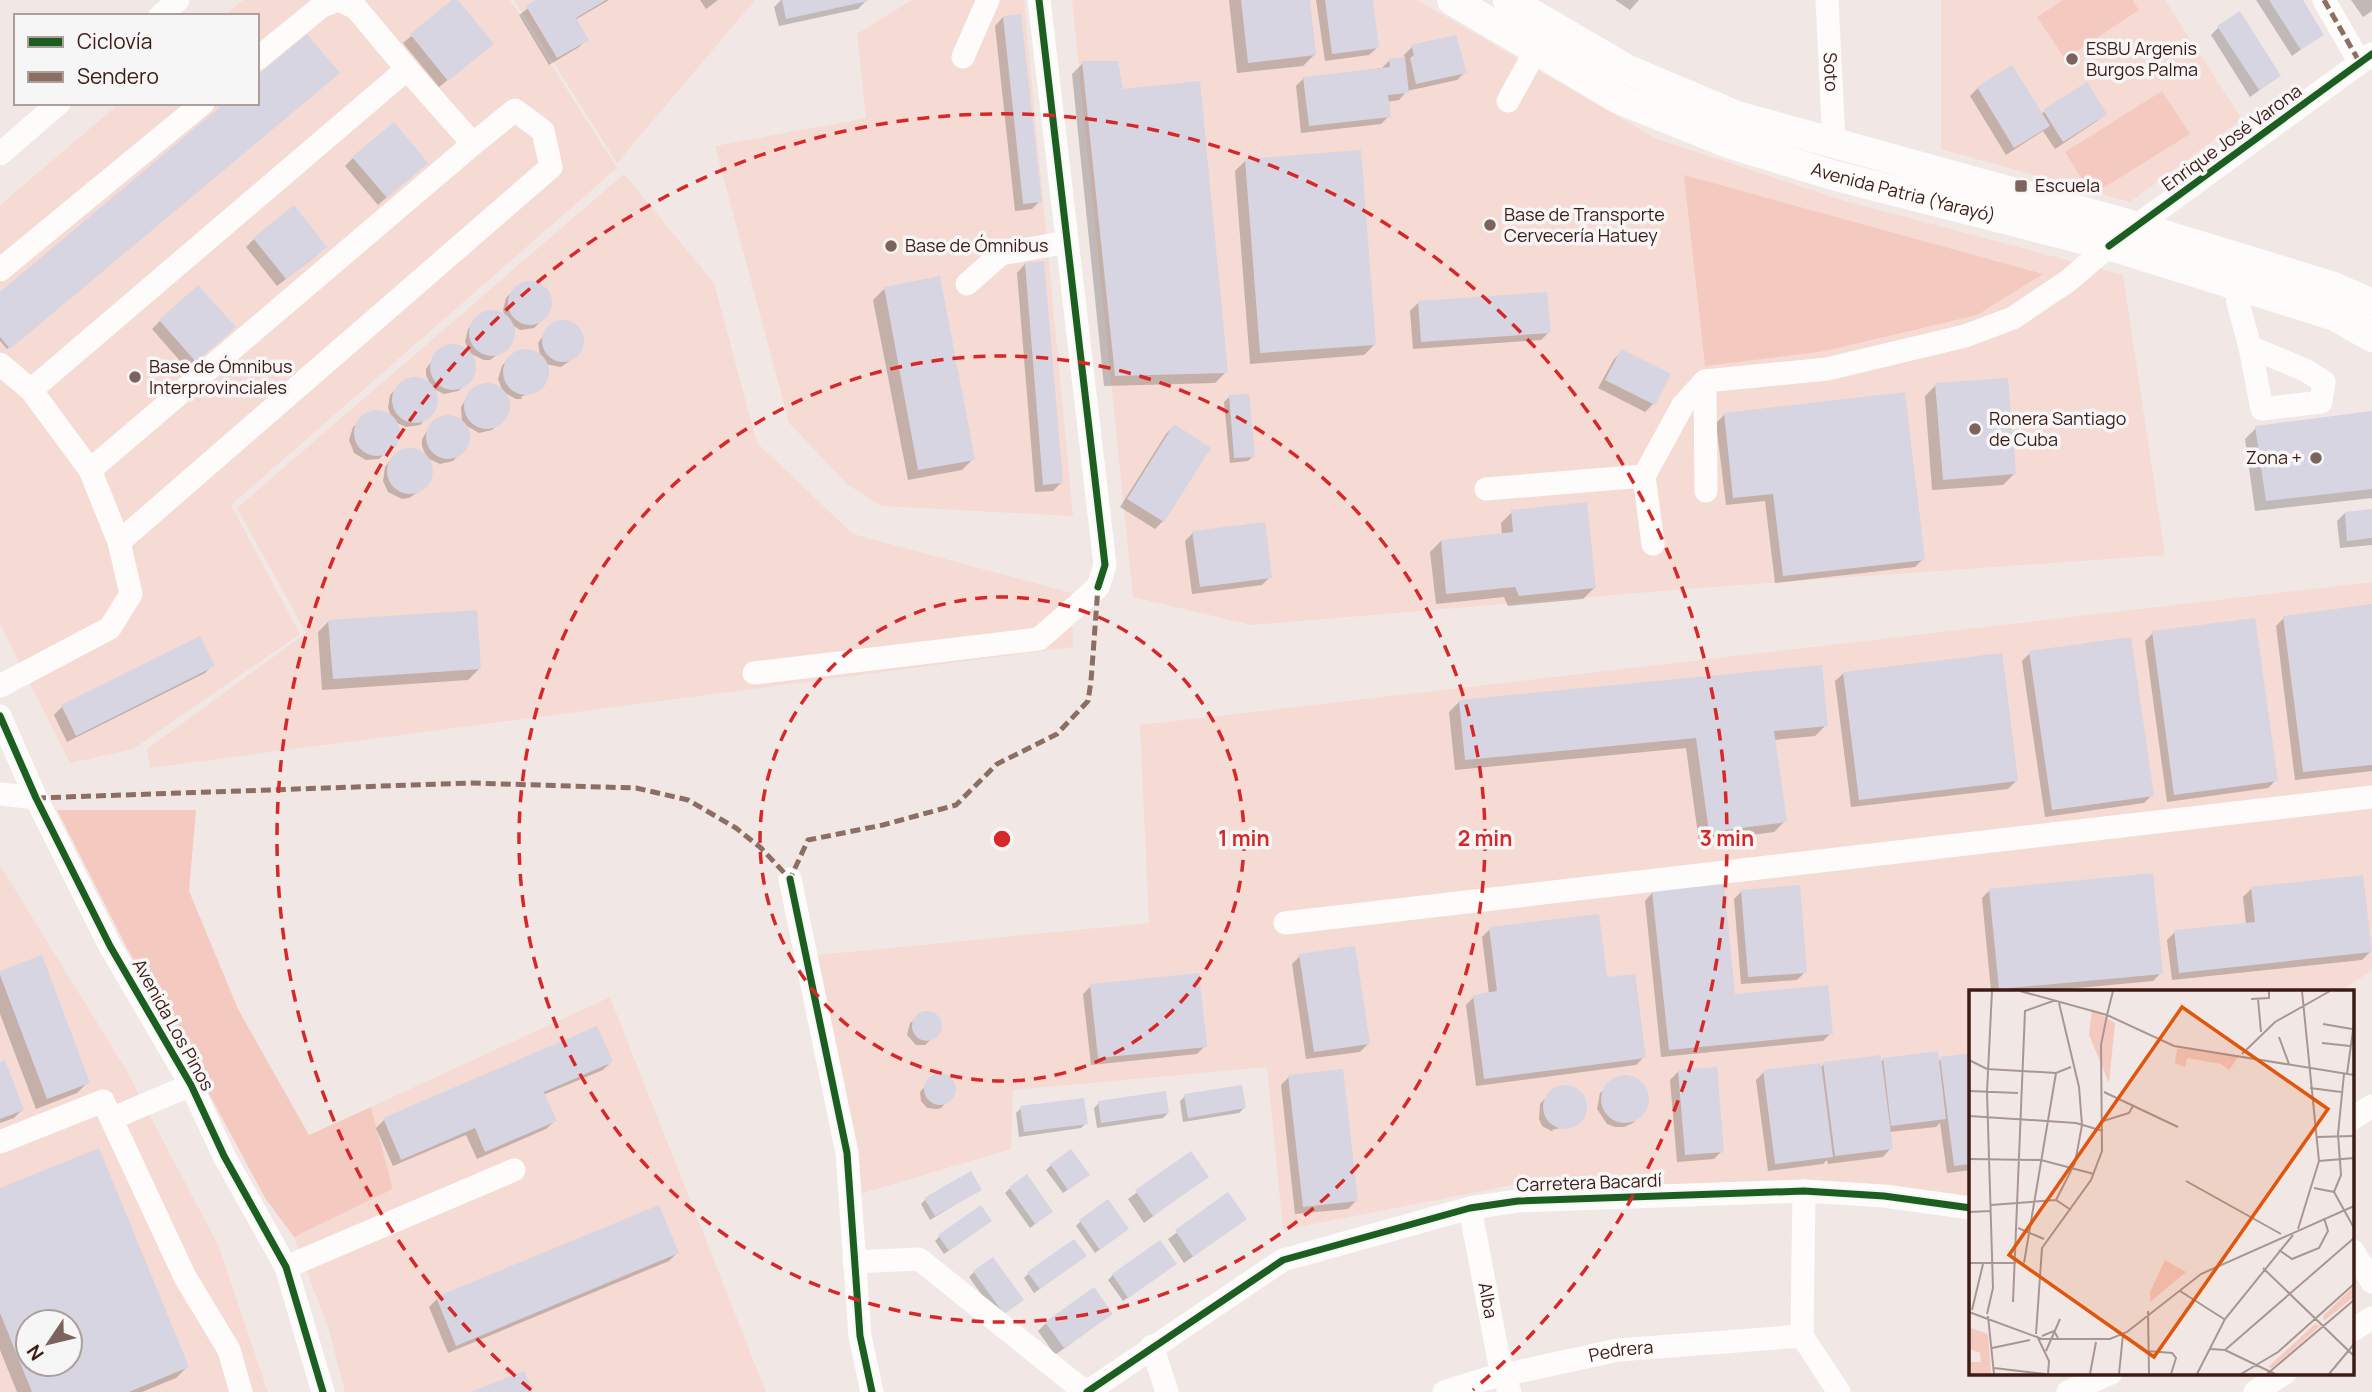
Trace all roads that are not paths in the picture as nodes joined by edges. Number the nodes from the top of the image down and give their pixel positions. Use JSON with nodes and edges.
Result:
{"nodes":[{"id":1,"x":178,"y":0,"type":"edge"},
{"id":2,"x":988,"y":0,"type":"edge"},
{"id":3,"x":1039,"y":0,"type":"edge"},
{"id":4,"x":1452,"y":0,"type":"edge"},
{"id":5,"x":1508,"y":0,"type":"edge"},
{"id":6,"x":1827,"y":0,"type":"edge"},
{"id":7,"x":2324,"y":0,"type":"edge"},
{"id":8,"x":162,"y":14,"type":"edge"},
{"id":9,"x":1536,"y":50,"type":"junction"},
{"id":10,"x":259,"y":57,"type":"edge"},
{"id":11,"x":963,"y":57,"type":"dead end"},
{"id":12,"x":2366,"y":58,"type":"edge"},
{"id":13,"x":407,"y":69,"type":"junction"},
{"id":14,"x":1508,"y":101,"type":"dead end"},
{"id":15,"x":57,"y":105,"type":"edge"},
{"id":16,"x":201,"y":105,"type":"edge"},
{"id":17,"x":473,"y":144,"type":"junction"},
{"id":18,"x":1834,"y":144,"type":"junction"},
{"id":19,"x":0,"y":154,"type":"edge"},
{"id":20,"x":2138,"y":227,"type":"junction"},
{"id":21,"x":1068,"y":242,"type":"junction"},
{"id":22,"x":2109,"y":246,"type":"junction"},
{"id":23,"x":0,"y":270,"type":"edge"},
{"id":24,"x":967,"y":284,"type":"dead end"},
{"id":25,"x":2236,"y":284,"type":"junction"},
{"id":26,"x":2371,"y":303,"type":"edge"},
{"id":27,"x":2372,"y":337,"type":"edge"},
{"id":28,"x":2250,"y":347,"type":"dead end"},
{"id":29,"x":0,"y":364,"type":"edge"},
{"id":30,"x":1704,"y":381,"type":"junction"},
{"id":31,"x":31,"y":390,"type":"junction"},
{"id":32,"x":90,"y":470,"type":"junction"},
{"id":33,"x":1644,"y":476,"type":"junction"},
{"id":34,"x":1486,"y":489,"type":"dead end"},
{"id":35,"x":1706,"y":491,"type":"dead end"},
{"id":36,"x":119,"y":542,"type":"junction"},
{"id":37,"x":1653,"y":544,"type":"dead end"},
{"id":38,"x":754,"y":673,"type":"dead end"},
{"id":39,"x":0,"y":686,"type":"edge"},
{"id":40,"x":0,"y":716,"type":"edge"},
{"id":41,"x":0,"y":794,"type":"edge"},
{"id":42,"x":2372,"y":797,"type":"edge"},
{"id":43,"x":36,"y":798,"type":"junction"},
{"id":44,"x":790,"y":879,"type":"dead end"},
{"id":45,"x":1285,"y":923,"type":"dead end"},
{"id":46,"x":191,"y":1085,"type":"junction"},
{"id":47,"x":2372,"y":1106,"type":"edge"},
{"id":48,"x":2354,"y":1117,"type":"edge"},
{"id":49,"x":113,"y":1118,"type":"junction"},
{"id":50,"x":0,"y":1142,"type":"edge"},
{"id":51,"x":514,"y":1170,"type":"dead end"},
{"id":52,"x":1804,"y":1191,"type":"junction"},
{"id":53,"x":1470,"y":1208,"type":"junction"},
{"id":54,"x":1969,"y":1208,"type":"edge"},
{"id":55,"x":2354,"y":1255,"type":"edge"},
{"id":56,"x":854,"y":1262,"type":"junction"},
{"id":57,"x":286,"y":1267,"type":"junction"},
{"id":58,"x":2372,"y":1282,"type":"edge"},
{"id":59,"x":2372,"y":1318,"type":"edge"},
{"id":60,"x":2354,"y":1329,"type":"edge"},
{"id":61,"x":1802,"y":1336,"type":"junction"},
{"id":62,"x":1152,"y":1346,"type":"junction"},
{"id":63,"x":2110,"y":1374,"type":"edge"},
{"id":64,"x":2113,"y":1374,"type":"edge"},
{"id":65,"x":2283,"y":1374,"type":"edge"},
{"id":66,"x":1506,"y":1384,"type":"edge"},
{"id":67,"x":241,"y":1392,"type":"edge"},
{"id":68,"x":323,"y":1392,"type":"edge"},
{"id":69,"x":872,"y":1392,"type":"edge"},
{"id":70,"x":1086,"y":1392,"type":"edge"},
{"id":71,"x":1167,"y":1392,"type":"edge"},
{"id":72,"x":1444,"y":1392,"type":"edge"},
{"id":73,"x":1839,"y":1392,"type":"edge"},
{"id":74,"x":2068,"y":1392,"type":"edge"},
{"id":75,"x":2123,"y":1392,"type":"edge"},
{"id":76,"x":2255,"y":1392,"type":"edge"}],
"edges":[{"from":1,"to":8,"type":"street"},
{"from":2,"to":11,"type":"street"},
{"from":3,"to":21,"type":"street"},
{"from":4,"to":9,"type":"main road","name":"Avenida Patria (Yarayó)"},
{"from":5,"to":18,"type":"main road","name":"Avenida Patria (Yarayó)"},
{"from":6,"to":18,"type":"street","name":"Soto"},
{"from":7,"to":12,"type":"street"},
{"from":9,"to":14,"type":"street"},
{"from":9,"to":22,"type":"main road","name":"Avenida Patria (Yarayó)"},
{"from":10,"to":13,"type":"street"},
{"from":12,"to":20,"type":"street","name":"Enrique José Varona"},
{"from":13,"to":17,"type":"street"},
{"from":13,"to":31,"type":"street"},
{"from":15,"to":19,"type":"street"},
{"from":16,"to":23,"type":"street"},
{"from":17,"to":32,"type":"street"},
{"from":17,"to":36,"type":"street"},
{"from":18,"to":20,"type":"main road","name":"Avenida Patria (Yarayó)"},
{"from":20,"to":22,"type":"street","name":"Enrique José Varona"},
{"from":20,"to":26,"type":"main road","name":"Avenida Patria (Yarayó)"},
{"from":21,"to":24,"type":"street"},
{"from":21,"to":38,"type":"street"},
{"from":22,"to":25,"type":"main road","name":"Avenida Patria (Yarayó)"},
{"from":22,"to":30,"type":"street","name":"Enrique José Varona"},
{"from":25,"to":27,"type":"main road","name":"Avenida Patria (Yarayó)"},
{"from":25,"to":28,"type":"street"},
{"from":29,"to":31,"type":"street"},
{"from":30,"to":33,"type":"street"},
{"from":30,"to":35,"type":"street"},
{"from":31,"to":32,"type":"street"},
{"from":32,"to":36,"type":"street"},
{"from":33,"to":34,"type":"street"},
{"from":33,"to":37,"type":"street"},
{"from":36,"to":39,"type":"street"},
{"from":40,"to":43,"type":"street","name":"Avenida Los Pinos"},
{"from":41,"to":43,"type":"street"},
{"from":42,"to":45,"type":"street"},
{"from":43,"to":46,"type":"street","name":"Avenida Los Pinos"},
{"from":44,"to":56,"type":"street"},
{"from":46,"to":49,"type":"street"},
{"from":46,"to":57,"type":"street","name":"Avenida Los Pinos"},
{"from":47,"to":48,"type":"street"},
{"from":49,"to":50,"type":"street"},
{"from":49,"to":67,"type":"street"},
{"from":51,"to":57,"type":"street"},
{"from":52,"to":53,"type":"street","name":"Carretera Bacardí"},
{"from":52,"to":54,"type":"street","name":"Carretera Bacardí"},
{"from":52,"to":61,"type":"street"},
{"from":53,"to":62,"type":"street","name":"Carretera Bacardí"},
{"from":53,"to":66,"type":"street","name":"Alba"},
{"from":55,"to":58,"type":"street"},
{"from":56,"to":69,"type":"street"},
{"from":56,"to":70,"type":"street"},
{"from":57,"to":68,"type":"street","name":"Avenida Los Pinos"},
{"from":59,"to":60,"type":"street"},
{"from":61,"to":66,"type":"street","name":"Pedrera"},
{"from":61,"to":73,"type":"street"},
{"from":62,"to":70,"type":"street","name":"Carretera Bacardí"},
{"from":62,"to":71,"type":"street"},
{"from":63,"to":74,"type":"street"},
{"from":64,"to":75,"type":"street"},
{"from":65,"to":76,"type":"street"},
{"from":66,"to":72,"type":"street","name":"Pedrera"}]}
